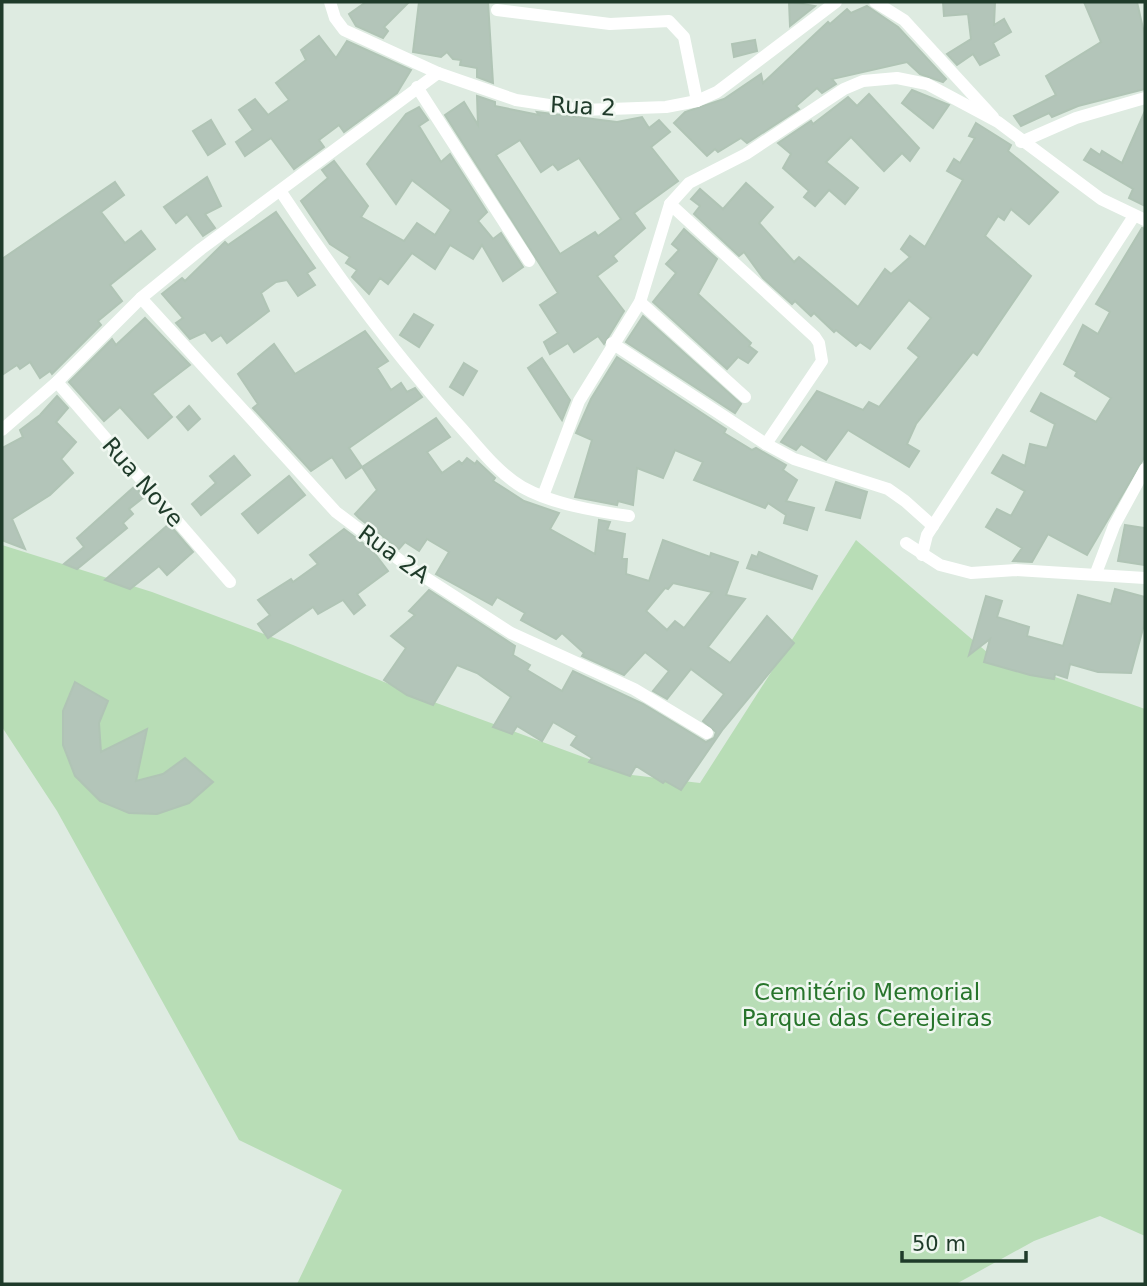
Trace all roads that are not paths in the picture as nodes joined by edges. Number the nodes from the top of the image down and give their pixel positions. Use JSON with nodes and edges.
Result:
{"nodes":[{"id":1,"x":330,"y":2,"type":"edge"},
{"id":2,"x":836,"y":2,"type":"edge"},
{"id":3,"x":875,"y":2,"type":"edge"},
{"id":4,"x":497,"y":10,"type":"dead end"},
{"id":5,"x":438,"y":73,"type":"junction"},
{"id":6,"x":417,"y":87,"type":"junction"},
{"id":7,"x":1145,"y":98,"type":"edge"},
{"id":8,"x":697,"y":102,"type":"junction"},
{"id":9,"x":998,"y":122,"type":"junction"},
{"id":10,"x":1021,"y":142,"type":"junction"},
{"id":11,"x":281,"y":192,"type":"junction"},
{"id":12,"x":670,"y":204,"type":"junction"},
{"id":13,"x":1140,"y":218,"type":"edge"},
{"id":14,"x":529,"y":261,"type":"dead end"},
{"id":15,"x":141,"y":298,"type":"junction"},
{"id":16,"x":640,"y":302,"type":"junction"},
{"id":17,"x":612,"y":343,"type":"junction"},
{"id":18,"x":57,"y":382,"type":"junction"},
{"id":19,"x":745,"y":397,"type":"dead end"},
{"id":20,"x":2,"y":430,"type":"edge"},
{"id":21,"x":766,"y":444,"type":"junction"},
{"id":22,"x":1145,"y":469,"type":"edge"},
{"id":23,"x":542,"y":496,"type":"junction"},
{"id":24,"x":629,"y":516,"type":"dead end"},
{"id":25,"x":930,"y":531,"type":"junction"},
{"id":26,"x":922,"y":555,"type":"junction"},
{"id":27,"x":1096,"y":573,"type":"junction"},
{"id":28,"x":1145,"y":578,"type":"edge"},
{"id":29,"x":230,"y":582,"type":"dead end"},
{"id":30,"x":706,"y":733,"type":"dead end"}],
"edges":[{"from":1,"to":5,"type":"street","name":"Rua 2"},
{"from":2,"to":8,"type":"street","name":"Rua 2"},
{"from":3,"to":9,"type":"street"},
{"from":4,"to":8,"type":"street"},
{"from":5,"to":6,"type":"street"},
{"from":5,"to":8,"type":"street","name":"Rua 2"},
{"from":6,"to":11,"type":"street"},
{"from":6,"to":14,"type":"street"},
{"from":7,"to":10,"type":"street"},
{"from":9,"to":10,"type":"street"},
{"from":9,"to":12,"type":"street"},
{"from":10,"to":13,"type":"street"},
{"from":11,"to":15,"type":"street"},
{"from":11,"to":23,"type":"street"},
{"from":12,"to":16,"type":"street"},
{"from":12,"to":21,"type":"street"},
{"from":13,"to":25,"type":"street"},
{"from":15,"to":18,"type":"street"},
{"from":15,"to":30,"type":"street","name":"Rua 2A"},
{"from":16,"to":17,"type":"street"},
{"from":16,"to":19,"type":"street"},
{"from":17,"to":21,"type":"street"},
{"from":17,"to":23,"type":"street"},
{"from":18,"to":20,"type":"street"},
{"from":18,"to":29,"type":"street","name":"Rua Nove"},
{"from":21,"to":25,"type":"street"},
{"from":22,"to":27,"type":"street"},
{"from":23,"to":24,"type":"street"},
{"from":25,"to":26,"type":"street"},
{"from":25,"to":26,"type":"street"},
{"from":26,"to":27,"type":"street"},
{"from":27,"to":28,"type":"street"}]}
